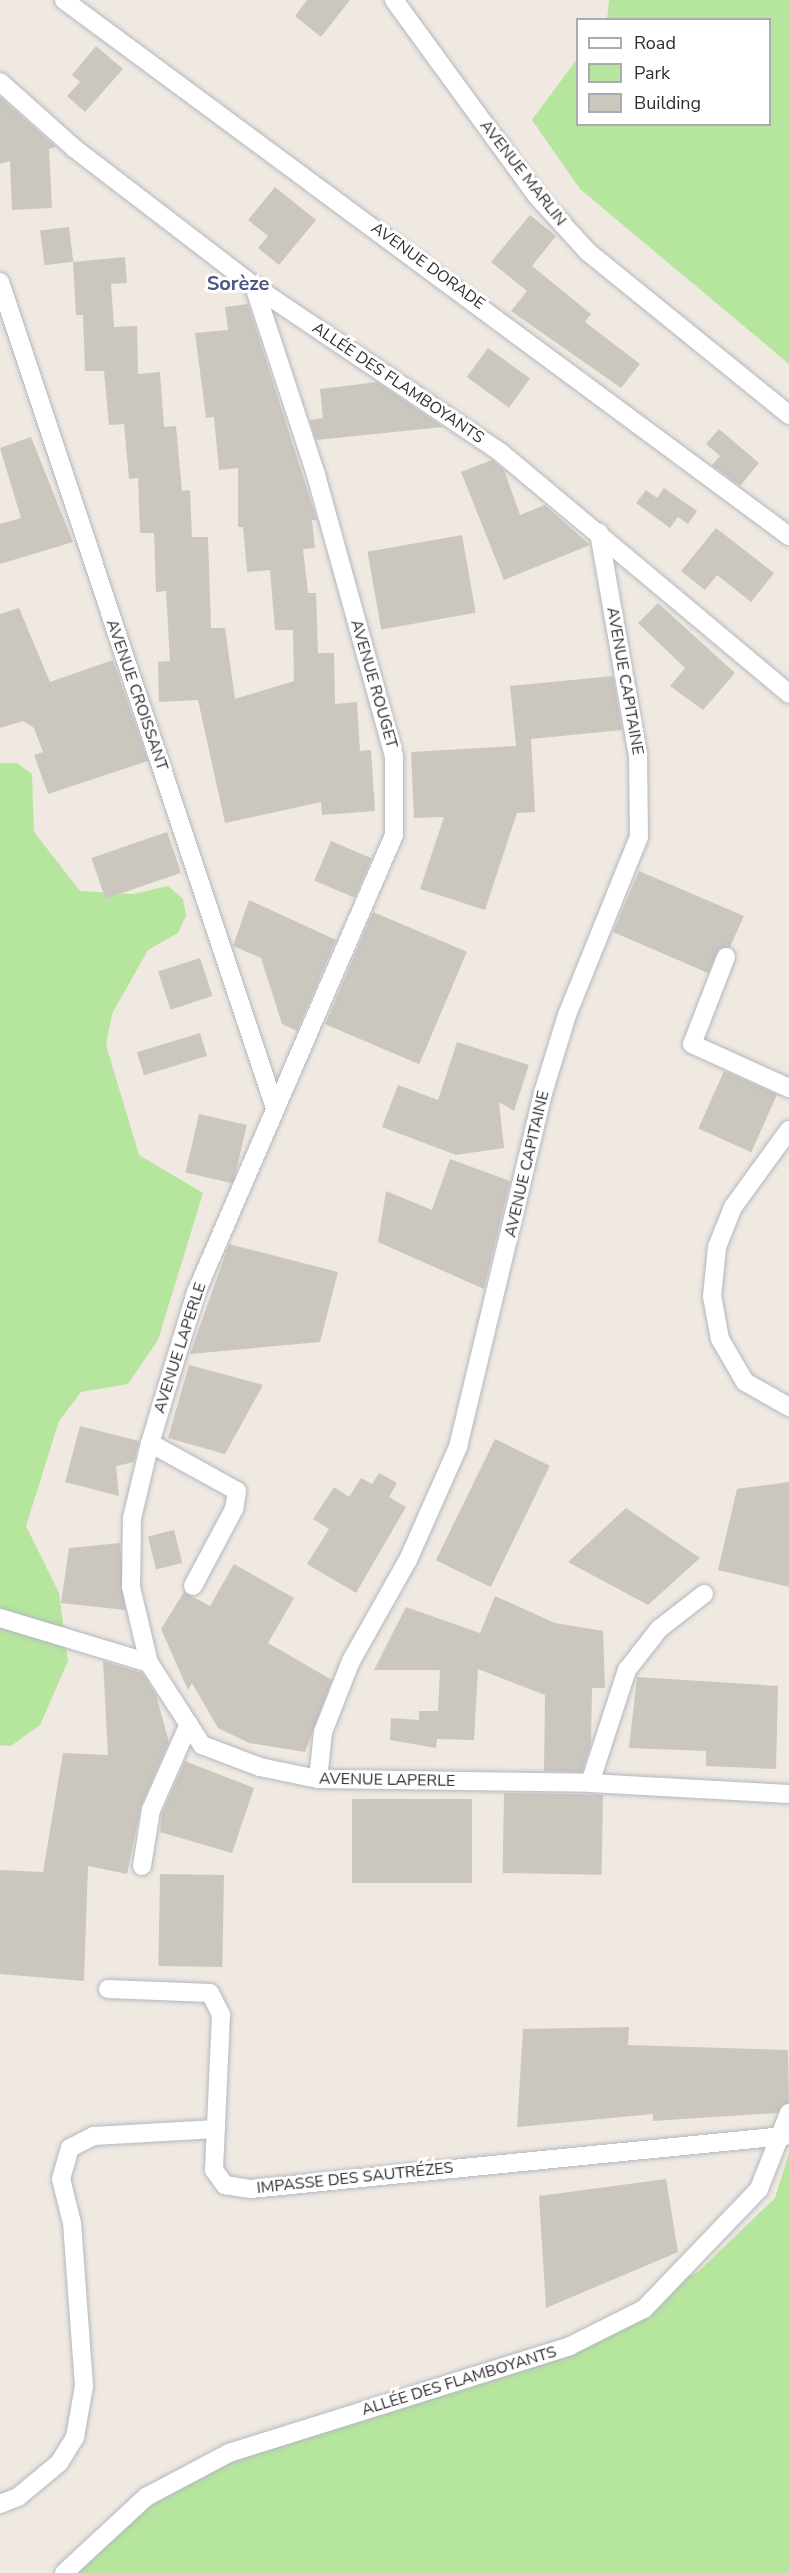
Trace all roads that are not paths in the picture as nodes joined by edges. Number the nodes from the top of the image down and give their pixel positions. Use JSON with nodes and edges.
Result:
{"nodes":[{"id":1,"x":64,"y":0,"type":"edge"},
{"id":2,"x":394,"y":0,"type":"edge"},
{"id":3,"x":0,"y":82,"type":"edge"},
{"id":4,"x":0,"y":282,"type":"edge"},
{"id":5,"x":254,"y":286,"type":"junction"},
{"id":6,"x":789,"y":415,"type":"edge"},
{"id":7,"x":599,"y":532,"type":"junction"},
{"id":8,"x":789,"y":536,"type":"edge"},
{"id":9,"x":789,"y":694,"type":"edge"},
{"id":10,"x":726,"y":957,"type":"dead end"},
{"id":11,"x":789,"y":1088,"type":"edge"},
{"id":12,"x":275,"y":1108,"type":"junction"},
{"id":13,"x":789,"y":1130,"type":"edge"},
{"id":14,"x":789,"y":1407,"type":"edge"},
{"id":15,"x":150,"y":1443,"type":"junction"},
{"id":16,"x":193,"y":1586,"type":"dead end"},
{"id":17,"x":704,"y":1594,"type":"dead end"},
{"id":18,"x":0,"y":1617,"type":"edge"},
{"id":19,"x":149,"y":1663,"type":"junction"},
{"id":20,"x":189,"y":1724,"type":"junction"},
{"id":21,"x":318,"y":1779,"type":"junction"},
{"id":22,"x":590,"y":1783,"type":"junction"},
{"id":23,"x":789,"y":1794,"type":"edge"},
{"id":24,"x":142,"y":1866,"type":"dead end"},
{"id":25,"x":108,"y":1989,"type":"dead end"},
{"id":26,"x":789,"y":2113,"type":"edge"},
{"id":27,"x":216,"y":2129,"type":"junction"},
{"id":28,"x":784,"y":2136,"type":"junction"},
{"id":29,"x":0,"y":2504,"type":"edge"},
{"id":30,"x":64,"y":2573,"type":"edge"}],
"edges":[{"from":1,"to":8,"type":"street","name":"AVENUE DORADE"},
{"from":2,"to":6,"type":"street","name":"AVENUE MARLIN"},
{"from":3,"to":5,"type":"street","name":"ALLÉE DES FLAMBOYANTS"},
{"from":4,"to":12,"type":"street","name":"AVENUE CROISSANT"},
{"from":5,"to":7,"type":"street","name":"ALLÉE DES FLAMBOYANTS"},
{"from":5,"to":12,"type":"street","name":"AVENUE ROUGET"},
{"from":7,"to":9,"type":"street","name":"ALLÉE DES FLAMBOYANTS"},
{"from":7,"to":21,"type":"street","name":"AVENUE CAPITAINE"},
{"from":10,"to":11,"type":"street"},
{"from":12,"to":15,"type":"street","name":"AVENUE LAPERLE"},
{"from":13,"to":14,"type":"street"},
{"from":15,"to":16,"type":"street"},
{"from":15,"to":19,"type":"street","name":"AVENUE LAPERLE"},
{"from":17,"to":22,"type":"street"},
{"from":18,"to":19,"type":"street"},
{"from":19,"to":20,"type":"street","name":"AVENUE LAPERLE"},
{"from":20,"to":21,"type":"street","name":"AVENUE LAPERLE"},
{"from":20,"to":24,"type":"street"},
{"from":21,"to":22,"type":"street","name":"AVENUE LAPERLE"},
{"from":22,"to":23,"type":"street","name":"AVENUE LAPERLE"},
{"from":25,"to":27,"type":"street","name":"IMPASSE DES SAUTRÉZES"},
{"from":26,"to":28,"type":"street","name":"ALLÉE DES FLAMBOYANTS"},
{"from":27,"to":28,"type":"street","name":"IMPASSE DES SAUTRÉZES"},
{"from":27,"to":29,"type":"street"},
{"from":28,"to":30,"type":"street","name":"ALLÉE DES FLAMBOYANTS"}]}
